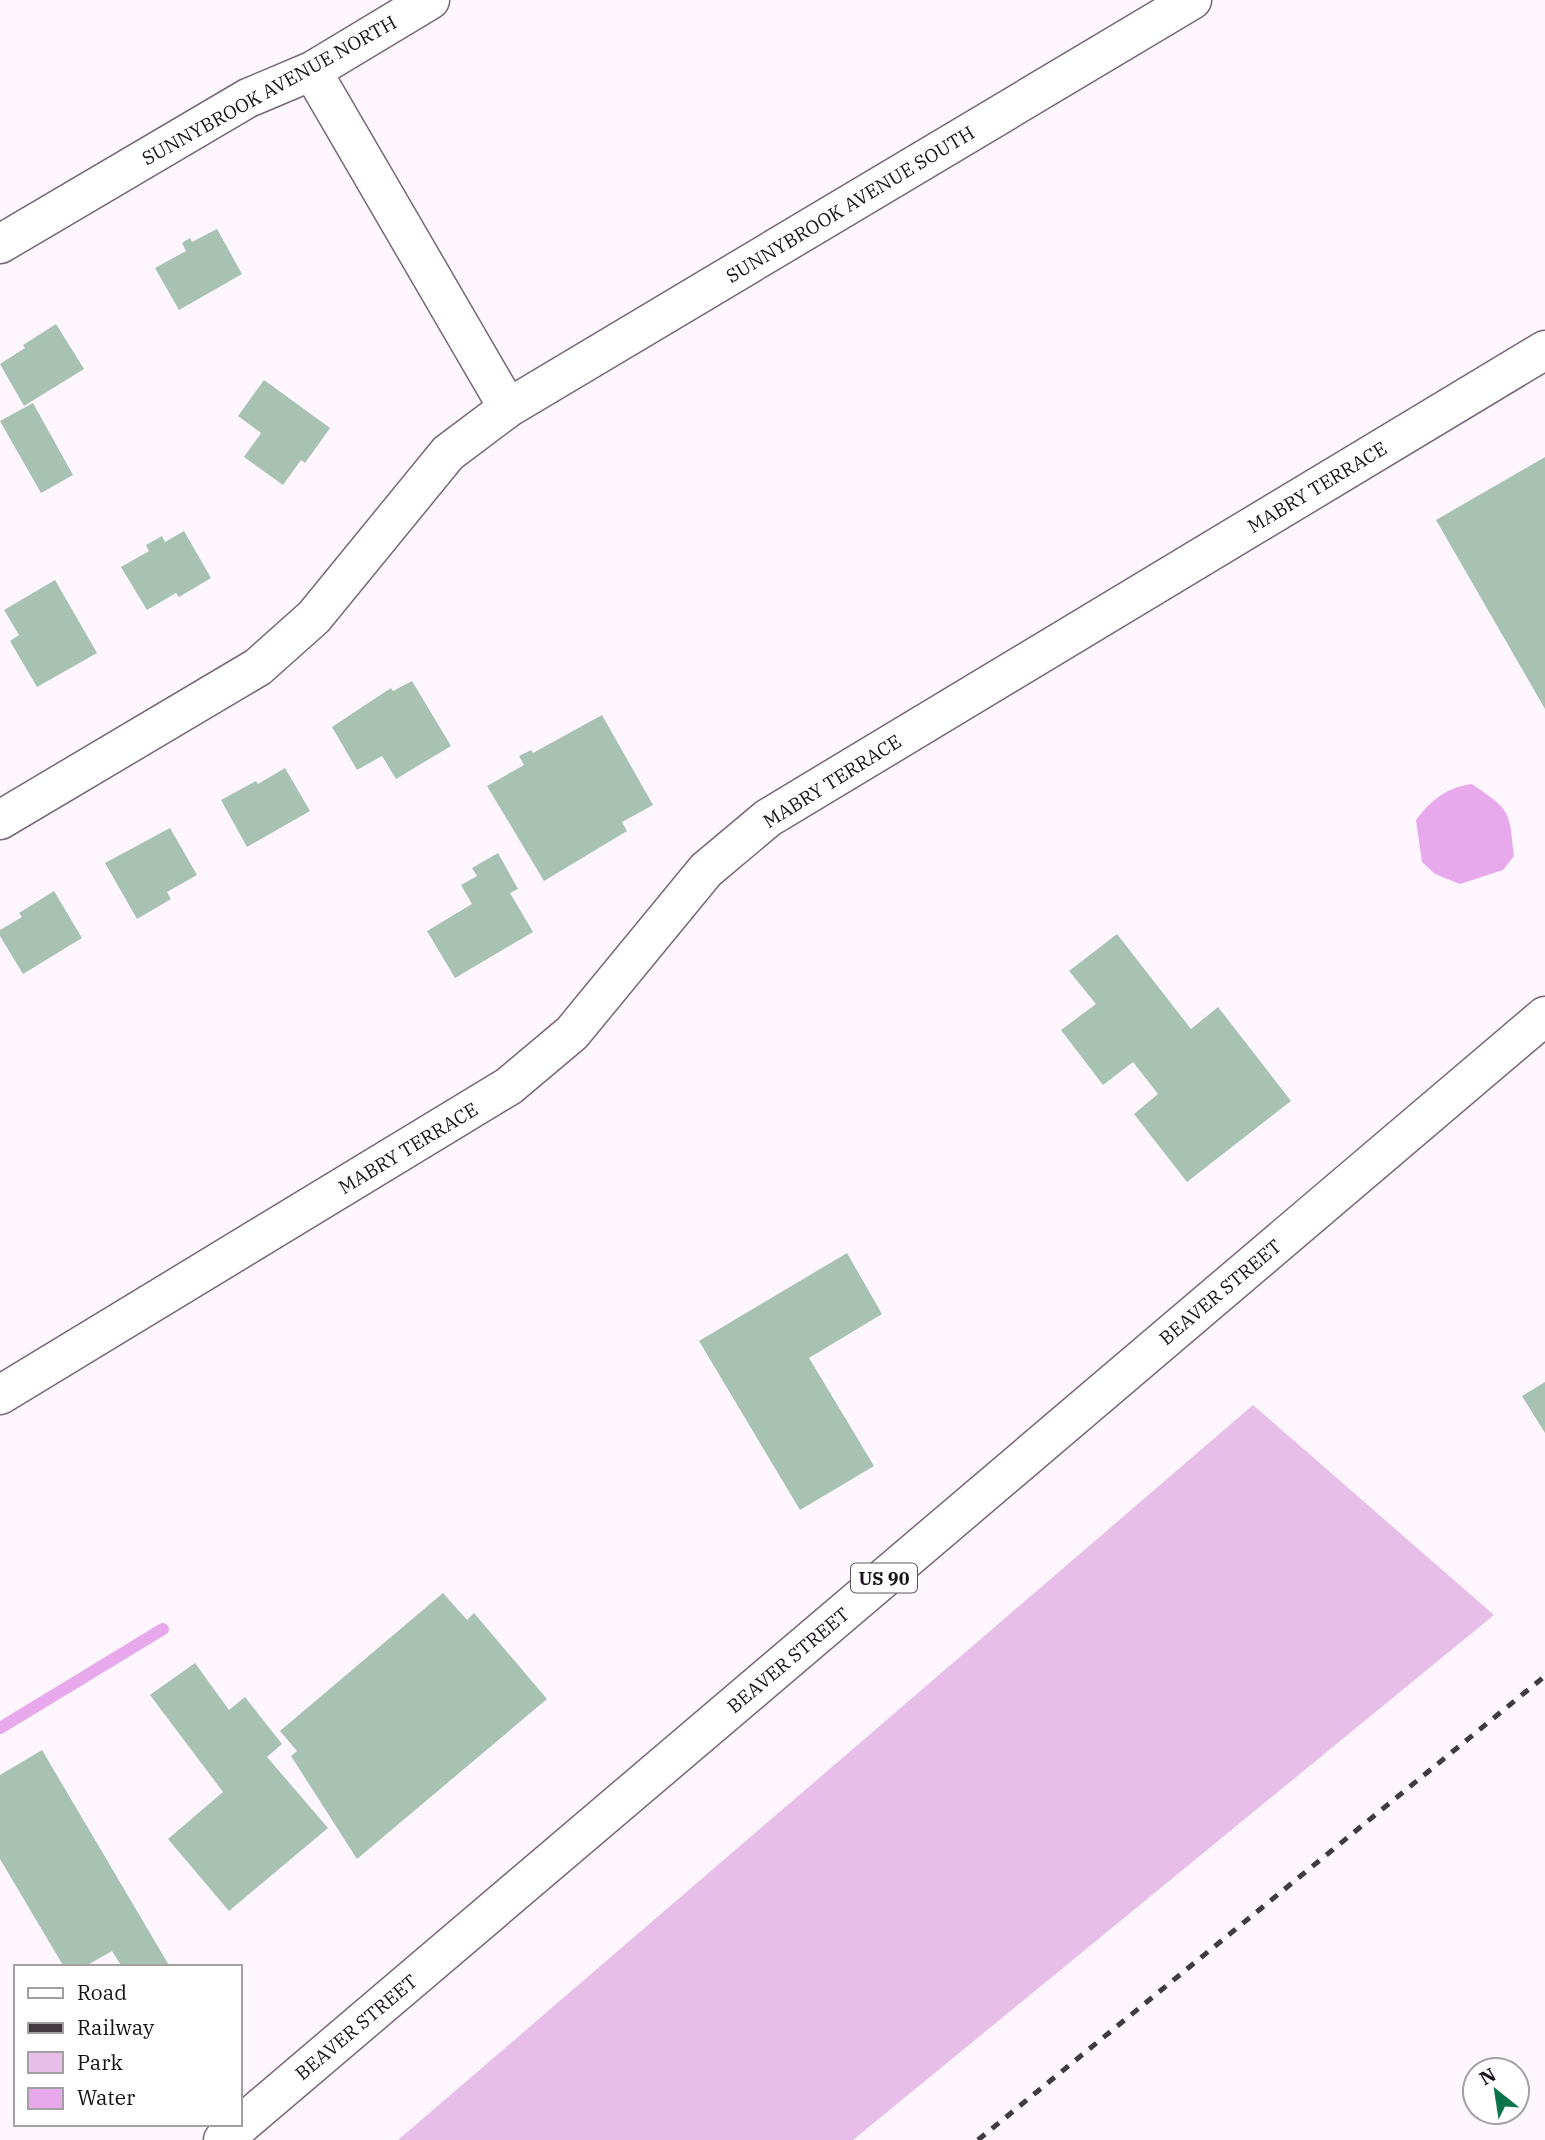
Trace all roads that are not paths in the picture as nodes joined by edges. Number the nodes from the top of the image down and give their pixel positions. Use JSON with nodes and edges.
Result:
{"nodes":[{"id":1,"x":430,"y":0,"type":"edge"},
{"id":2,"x":1192,"y":0,"type":"edge"},
{"id":3,"x":312,"y":71,"type":"junction"},
{"id":4,"x":0,"y":244,"type":"edge"},
{"id":5,"x":1545,"y":350,"type":"edge"},
{"id":6,"x":508,"y":408,"type":"junction"},
{"id":7,"x":0,"y":820,"type":"edge"},
{"id":8,"x":1545,"y":1016,"type":"edge"},
{"id":9,"x":0,"y":1395,"type":"edge"},
{"id":10,"x":242,"y":2124,"type":"edge"},
{"id":11,"x":239,"y":2126,"type":"edge"},
{"id":12,"x":223,"y":2140,"type":"edge"}],
"edges":[{"from":1,"to":3,"type":"street","name":"SUNNYBROOK AVENUE NORTH"},
{"from":2,"to":6,"type":"street","name":"SUNNYBROOK AVENUE SOUTH"},
{"from":3,"to":4,"type":"street","name":"SUNNYBROOK AVENUE NORTH"},
{"from":3,"to":6,"type":"street"},
{"from":5,"to":9,"type":"street","name":"MABRY TERRACE"},
{"from":6,"to":7,"type":"street","name":"SUNNYBROOK AVENUE SOUTH"},
{"from":8,"to":10,"type":"street","name":"BEAVER STREET","number":"US 90"},
{"from":11,"to":12,"type":"street","name":"BEAVER STREET","number":"US 90"}]}
